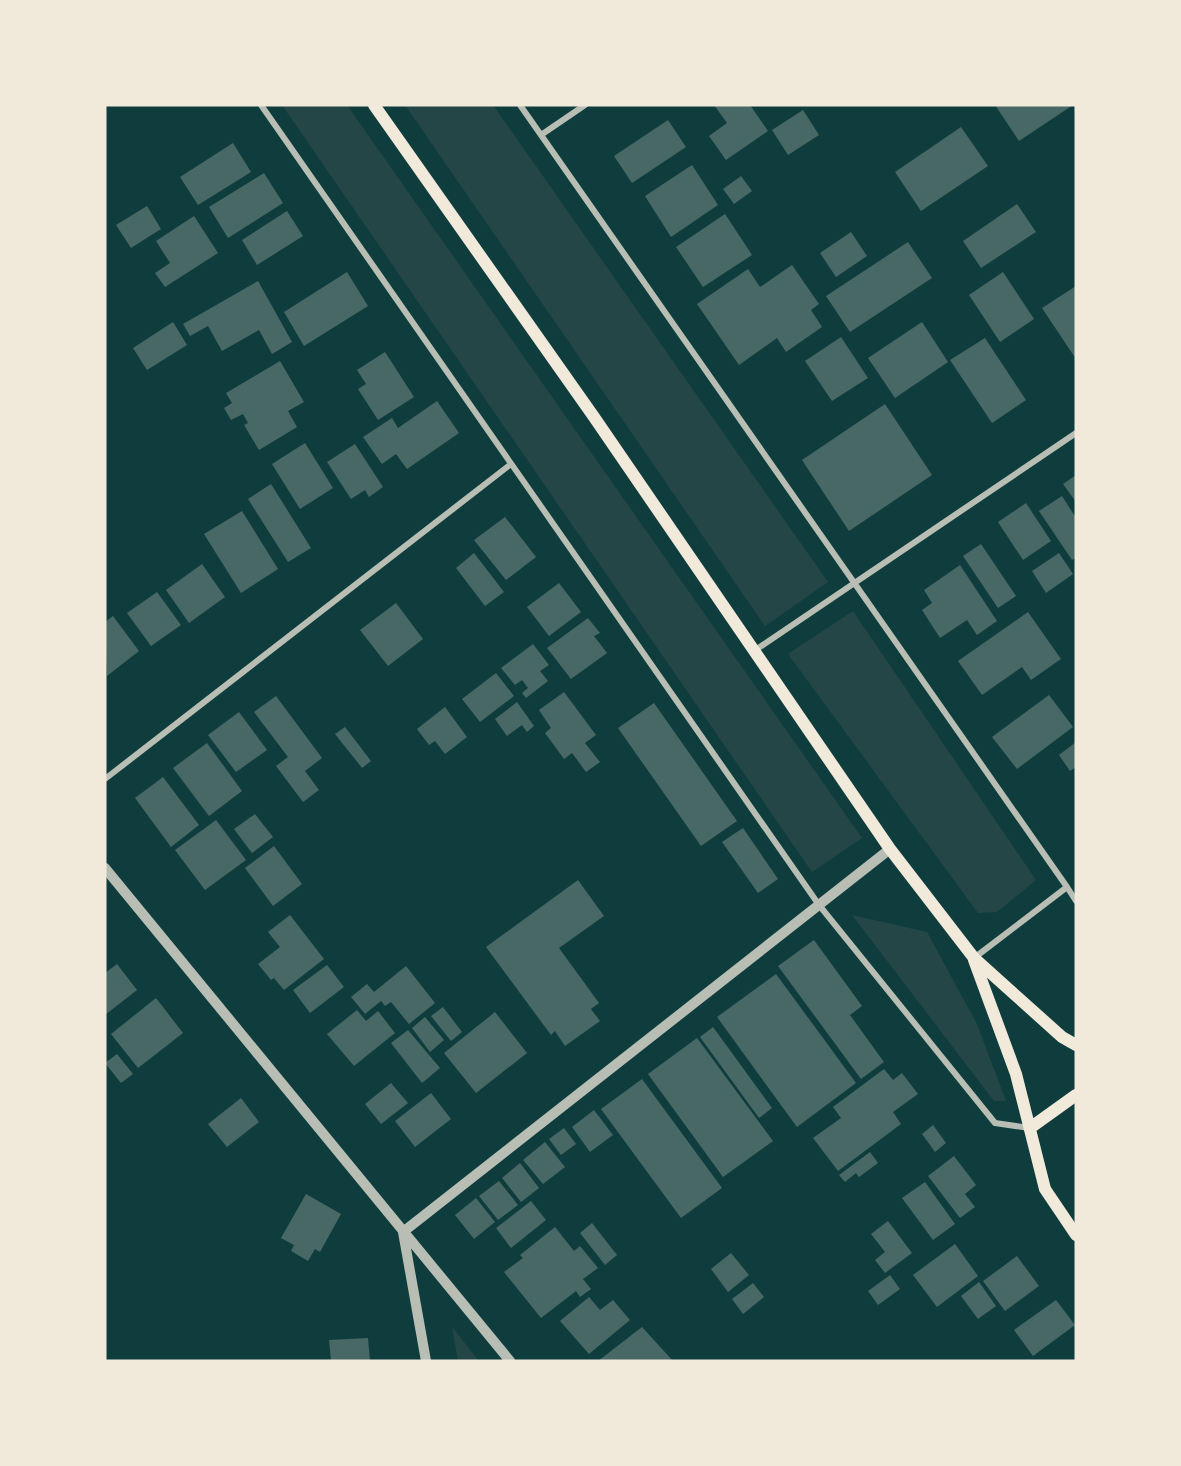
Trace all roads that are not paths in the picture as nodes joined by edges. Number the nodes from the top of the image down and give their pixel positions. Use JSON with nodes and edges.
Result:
{"nodes":[{"id":1,"x":261,"y":105,"type":"edge"},
{"id":2,"x":374,"y":105,"type":"edge"},
{"id":3,"x":520,"y":105,"type":"edge"},
{"id":4,"x":585,"y":105,"type":"edge"},
{"id":5,"x":541,"y":135,"type":"junction"},
{"id":6,"x":1076,"y":433,"type":"edge"},
{"id":7,"x":511,"y":464,"type":"junction"},
{"id":8,"x":853,"y":583,"type":"junction"},
{"id":9,"x":754,"y":651,"type":"junction"},
{"id":10,"x":105,"y":779,"type":"edge"},
{"id":11,"x":890,"y":849,"type":"junction"},
{"id":12,"x":105,"y":868,"type":"edge"},
{"id":13,"x":1067,"y":887,"type":"junction"},
{"id":14,"x":1076,"y":901,"type":"edge"},
{"id":15,"x":819,"y":905,"type":"junction"},
{"id":16,"x":974,"y":958,"type":"junction"},
{"id":17,"x":1076,"y":1045,"type":"edge"},
{"id":18,"x":1076,"y":1095,"type":"edge"},
{"id":19,"x":1030,"y":1128,"type":"junction"},
{"id":20,"x":403,"y":1232,"type":"junction"},
{"id":21,"x":1076,"y":1235,"type":"edge"},
{"id":22,"x":426,"y":1361,"type":"edge"},
{"id":23,"x":510,"y":1361,"type":"edge"}],
"edges":[{"from":1,"to":7,"type":"street"},
{"from":2,"to":9,"type":"main road"},
{"from":3,"to":5,"type":"street"},
{"from":4,"to":5,"type":"street"},
{"from":5,"to":8,"type":"street"},
{"from":6,"to":8,"type":"street"},
{"from":7,"to":10,"type":"street"},
{"from":7,"to":15,"type":"street"},
{"from":8,"to":9,"type":"street"},
{"from":8,"to":13,"type":"street"},
{"from":9,"to":11,"type":"main road"},
{"from":11,"to":15,"type":"street"},
{"from":11,"to":16,"type":"main road"},
{"from":12,"to":20,"type":"street"},
{"from":13,"to":14,"type":"street"},
{"from":13,"to":16,"type":"street"},
{"from":15,"to":19,"type":"street"},
{"from":15,"to":20,"type":"street"},
{"from":16,"to":17,"type":"main road"},
{"from":16,"to":19,"type":"main road"},
{"from":18,"to":19,"type":"main road"},
{"from":19,"to":21,"type":"main road"},
{"from":20,"to":22,"type":"street"},
{"from":20,"to":23,"type":"street"}]}
